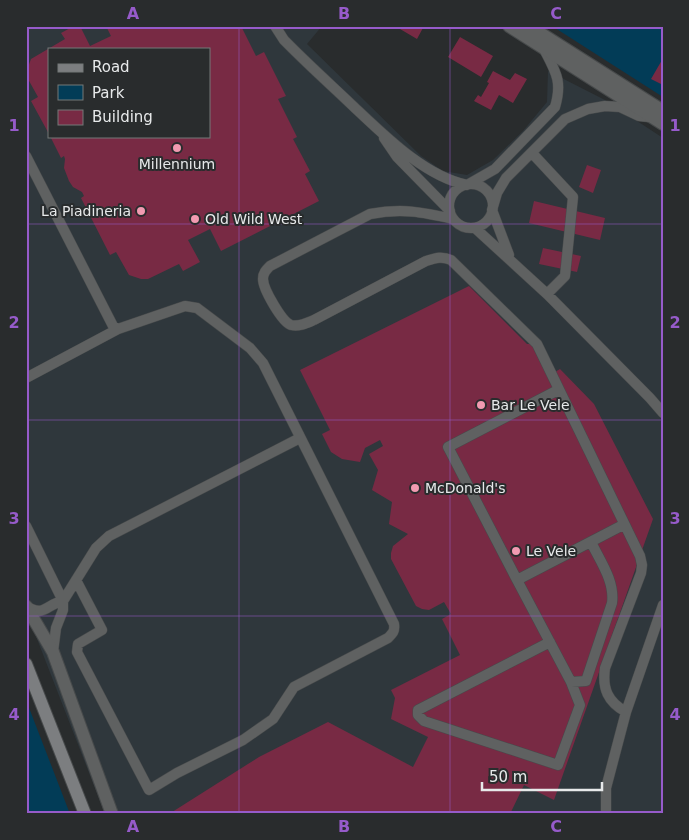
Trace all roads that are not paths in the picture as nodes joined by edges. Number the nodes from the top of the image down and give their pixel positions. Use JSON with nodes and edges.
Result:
{"nodes":[{"id":1,"x":275,"y":26,"type":"edge"},
{"id":2,"x":509,"y":26,"type":"edge"},
{"id":3,"x":529,"y":26,"type":"edge"},
{"id":4,"x":543,"y":48,"type":"junction"},
{"id":5,"x":659,"y":117,"type":"edge"},
{"id":6,"x":380,"y":131,"type":"junction"},
{"id":7,"x":532,"y":153,"type":"junction"},
{"id":8,"x":26,"y":156,"type":"edge"},
{"id":9,"x":467,"y":185,"type":"junction"},
{"id":10,"x":492,"y":210,"type":"junction"},
{"id":11,"x":451,"y":215,"type":"junction"},
{"id":12,"x":475,"y":228,"type":"junction"},
{"id":13,"x":510,"y":259,"type":"junction"},
{"id":14,"x":547,"y":294,"type":"junction"},
{"id":15,"x":118,"y":329,"type":"junction"},
{"id":16,"x":26,"y":378,"type":"edge"},
{"id":17,"x":558,"y":390,"type":"junction"},
{"id":18,"x":663,"y":413,"type":"edge"},
{"id":19,"x":300,"y":438,"type":"junction"},
{"id":20,"x":623,"y":524,"type":"junction"},
{"id":21,"x":26,"y":526,"type":"edge"},
{"id":22,"x":591,"y":542,"type":"junction"},
{"id":23,"x":76,"y":580,"type":"junction"},
{"id":24,"x":517,"y":580,"type":"junction"},
{"id":25,"x":63,"y":601,"type":"junction"},
{"id":26,"x":663,"y":605,"type":"edge"},
{"id":27,"x":26,"y":606,"type":"edge"},
{"id":28,"x":550,"y":642,"type":"junction"},
{"id":29,"x":53,"y":652,"type":"junction"},
{"id":30,"x":26,"y":664,"type":"edge"},
{"id":31,"x":572,"y":682,"type":"junction"},
{"id":32,"x":626,"y":712,"type":"junction"},
{"id":33,"x":85,"y":814,"type":"edge"},
{"id":34,"x":112,"y":814,"type":"edge"},
{"id":35,"x":606,"y":814,"type":"edge"}],
"edges":[{"from":1,"to":6,"type":"lane"},
{"from":2,"to":4,"type":"street"},
{"from":3,"to":5,"type":"street"},
{"from":4,"to":5,"type":"street"},
{"from":4,"to":9,"type":"lane"},
{"from":5,"to":7,"type":"lane"},
{"from":6,"to":9,"type":"lane"},
{"from":6,"to":11,"type":"lane"},
{"from":7,"to":10,"type":"lane"},
{"from":7,"to":14,"type":"lane"},
{"from":8,"to":15,"type":"lane"},
{"from":9,"to":10,"type":"lane"},
{"from":9,"to":11,"type":"lane"},
{"from":10,"to":12,"type":"lane"},
{"from":10,"to":13,"type":"lane"},
{"from":11,"to":12,"type":"lane"},
{"from":11,"to":17,"type":"lane"},
{"from":12,"to":13,"type":"lane"},
{"from":13,"to":14,"type":"lane"},
{"from":14,"to":18,"type":"lane"},
{"from":15,"to":16,"type":"lane"},
{"from":15,"to":19,"type":"lane"},
{"from":17,"to":20,"type":"lane"},
{"from":17,"to":24,"type":"lane"},
{"from":19,"to":23,"type":"lane"},
{"from":19,"to":23,"type":"lane"},
{"from":20,"to":22,"type":"lane"},
{"from":20,"to":32,"type":"lane"},
{"from":21,"to":25,"type":"lane"},
{"from":22,"to":24,"type":"lane"},
{"from":22,"to":31,"type":"lane"},
{"from":23,"to":25,"type":"lane"},
{"from":24,"to":28,"type":"lane"},
{"from":25,"to":27,"type":"lane"},
{"from":25,"to":29,"type":"lane"},
{"from":26,"to":32,"type":"lane"},
{"from":27,"to":29,"type":"street"},
{"from":28,"to":31,"type":"lane"},
{"from":28,"to":31,"type":"lane"},
{"from":29,"to":34,"type":"street"},
{"from":30,"to":33,"type":"main road"},
{"from":32,"to":35,"type":"lane"}]}
